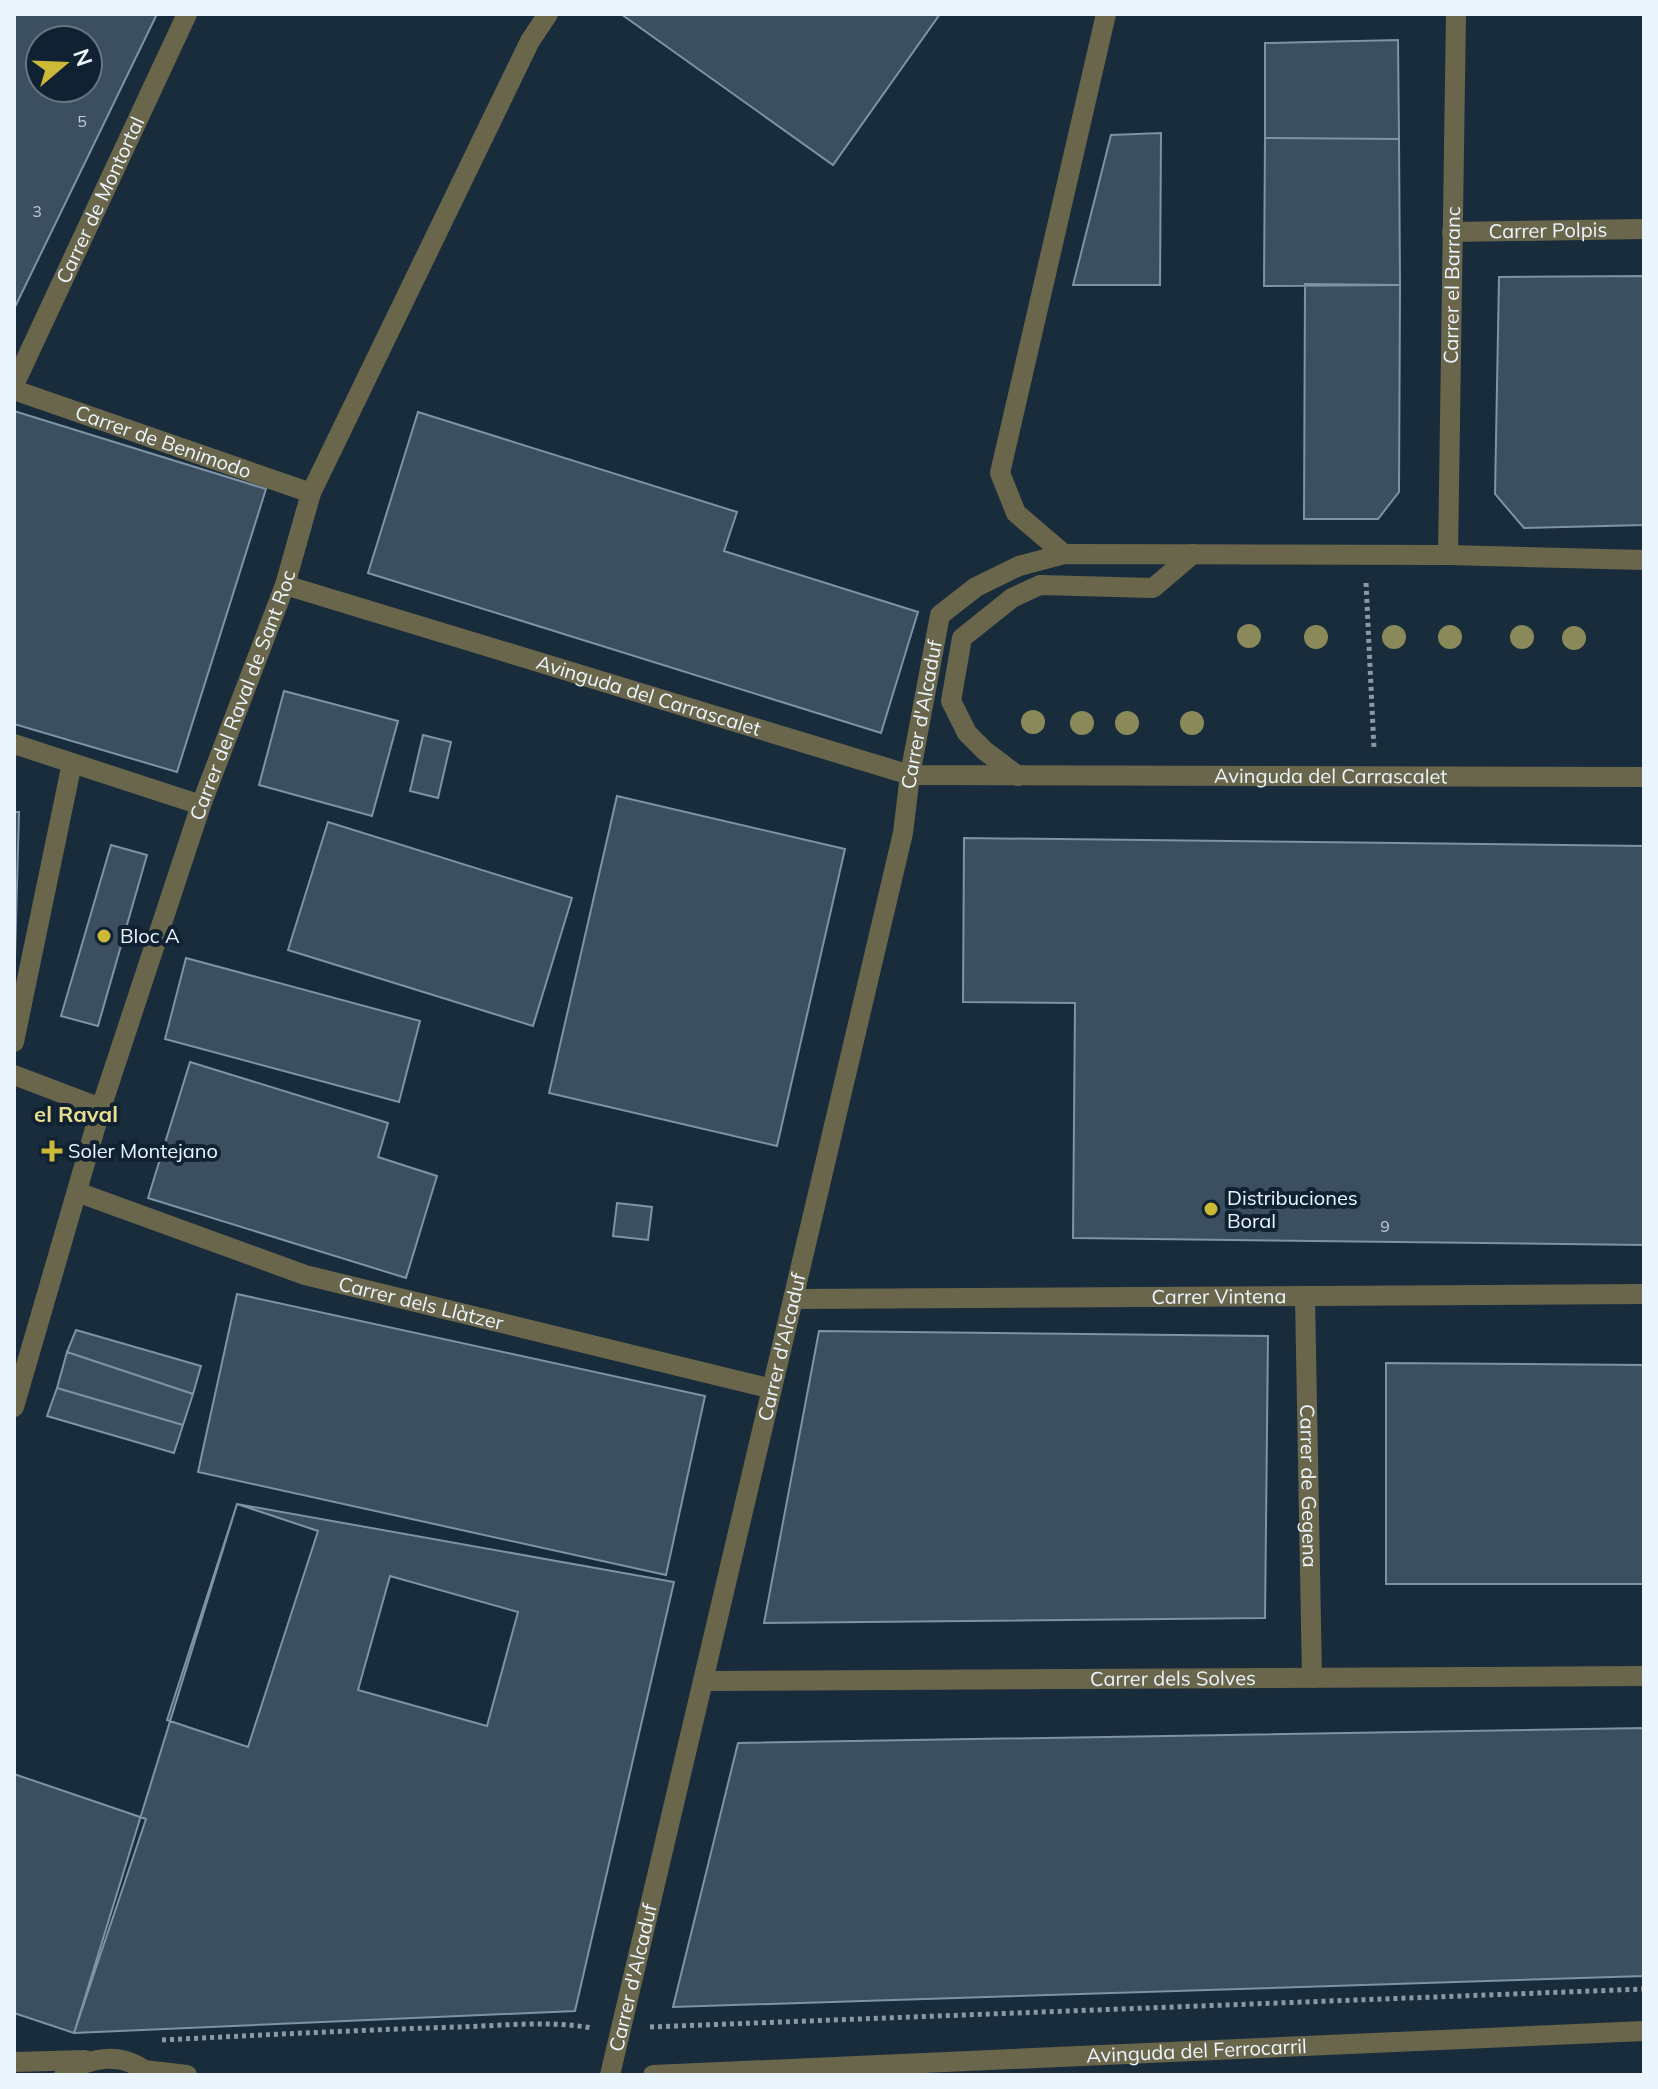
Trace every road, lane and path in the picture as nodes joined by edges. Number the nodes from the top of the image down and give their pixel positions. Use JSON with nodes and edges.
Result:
{"nodes":[{"id":1,"x":187,"y":14,"type":"edge"},
{"id":2,"x":548,"y":14,"type":"edge"},
{"id":3,"x":1106,"y":14,"type":"edge"},
{"id":4,"x":1456,"y":14,"type":"edge"},
{"id":5,"x":1644,"y":229,"type":"edge"},
{"id":6,"x":1452,"y":232,"type":"junction"},
{"id":7,"x":14,"y":388,"type":"edge"},
{"id":8,"x":311,"y":493,"type":"junction"},
{"id":9,"x":1064,"y":554,"type":"junction"},
{"id":10,"x":1193,"y":554,"type":"junction"},
{"id":11,"x":1364,"y":554,"type":"junction"},
{"id":12,"x":1448,"y":555,"type":"junction"},
{"id":13,"x":1644,"y":560,"type":"edge"},
{"id":14,"x":285,"y":585,"type":"junction"},
{"id":15,"x":14,"y":744,"type":"edge"},
{"id":16,"x":72,"y":763,"type":"junction"},
{"id":17,"x":910,"y":775,"type":"junction"},
{"id":18,"x":1018,"y":776,"type":"junction"},
{"id":19,"x":1376,"y":776,"type":"junction"},
{"id":20,"x":1644,"y":777,"type":"edge"},
{"id":21,"x":201,"y":805,"type":"junction"},
{"id":22,"x":14,"y":1042,"type":"edge"},
{"id":23,"x":14,"y":1075,"type":"edge"},
{"id":24,"x":101,"y":1108,"type":"junction"},
{"id":25,"x":77,"y":1192,"type":"junction"},
{"id":26,"x":1644,"y":1294,"type":"edge"},
{"id":27,"x":1305,"y":1296,"type":"junction"},
{"id":28,"x":793,"y":1299,"type":"junction"},
{"id":29,"x":772,"y":1389,"type":"junction"},
{"id":30,"x":14,"y":1407,"type":"edge"},
{"id":31,"x":1644,"y":1676,"type":"edge"},
{"id":32,"x":1312,"y":1678,"type":"junction"},
{"id":33,"x":703,"y":1681,"type":"junction"},
{"id":34,"x":1644,"y":1989,"type":"edge"},
{"id":35,"x":621,"y":2027,"type":"junction"},
{"id":36,"x":1644,"y":2031,"type":"edge"},
{"id":37,"x":165,"y":2040,"type":"dead end"},
{"id":38,"x":93,"y":2059,"type":"junction"},
{"id":39,"x":14,"y":2062,"type":"edge"},
{"id":40,"x":147,"y":2072,"type":"edge"},
{"id":41,"x":64,"y":2075,"type":"edge"},
{"id":42,"x":187,"y":2075,"type":"edge"},
{"id":43,"x":610,"y":2075,"type":"edge"},
{"id":44,"x":653,"y":2075,"type":"edge"}],
"edges":[{"from":1,"to":7,"type":"street","name":"Carrer de Montortal"},
{"from":2,"to":8,"type":"street","name":"Carrer del Raval de Sant Roc"},
{"from":3,"to":9,"type":"street"},
{"from":4,"to":6,"type":"street","name":"Carrer el Barranc"},
{"from":5,"to":6,"type":"street","name":"Carrer Polpis"},
{"from":6,"to":12,"type":"street","name":"Carrer el Barranc"},
{"from":7,"to":8,"type":"street","name":"Carrer de Benimodo"},
{"from":8,"to":14,"type":"street","name":"Carrer del Raval de Sant Roc"},
{"from":9,"to":10,"type":"street"},
{"from":9,"to":17,"type":"street","name":"Carrer d'Alcaduf"},
{"from":10,"to":11,"type":"street"},
{"from":10,"to":18,"type":"street"},
{"from":11,"to":12,"type":"street"},
{"from":11,"to":19,"type":"path"},
{"from":12,"to":13,"type":"street"},
{"from":14,"to":17,"type":"street","name":"Avinguda del Carrascalet"},
{"from":14,"to":21,"type":"street","name":"Carrer del Raval de Sant Roc"},
{"from":15,"to":16,"type":"street"},
{"from":16,"to":21,"type":"street"},
{"from":16,"to":22,"type":"street"},
{"from":17,"to":18,"type":"street","name":"Avinguda del Carrascalet"},
{"from":17,"to":28,"type":"street","name":"Carrer d'Alcaduf"},
{"from":18,"to":19,"type":"street","name":"Avinguda del Carrascalet"},
{"from":19,"to":20,"type":"street","name":"Avinguda del Carrascalet"},
{"from":21,"to":24,"type":"street","name":"Carrer del Raval de Sant Roc"},
{"from":23,"to":24,"type":"street"},
{"from":24,"to":25,"type":"street","name":"Carrer del Raval de Sant Roc"},
{"from":25,"to":29,"type":"street","name":"Carrer dels Llàtzer"},
{"from":25,"to":30,"type":"street","name":"Carrer del Raval de Sant Roc"},
{"from":26,"to":27,"type":"street","name":"Carrer Vintena"},
{"from":27,"to":28,"type":"street","name":"Carrer Vintena"},
{"from":27,"to":32,"type":"street","name":"Carrer de Gegena"},
{"from":28,"to":29,"type":"street","name":"Carrer d'Alcaduf"},
{"from":29,"to":33,"type":"street","name":"Carrer d'Alcaduf"},
{"from":31,"to":32,"type":"street","name":"Carrer dels Solves"},
{"from":32,"to":33,"type":"street","name":"Carrer dels Solves"},
{"from":33,"to":35,"type":"street","name":"Carrer d'Alcaduf"},
{"from":34,"to":35,"type":"path"},
{"from":35,"to":37,"type":"path"},
{"from":35,"to":43,"type":"street","name":"Carrer d'Alcaduf"},
{"from":36,"to":44,"type":"street","name":"Avinguda del Ferrocarril"},
{"from":38,"to":39,"type":"street"},
{"from":38,"to":40,"type":"street"},
{"from":38,"to":41,"type":"street"},
{"from":40,"to":42,"type":"street"}]}
